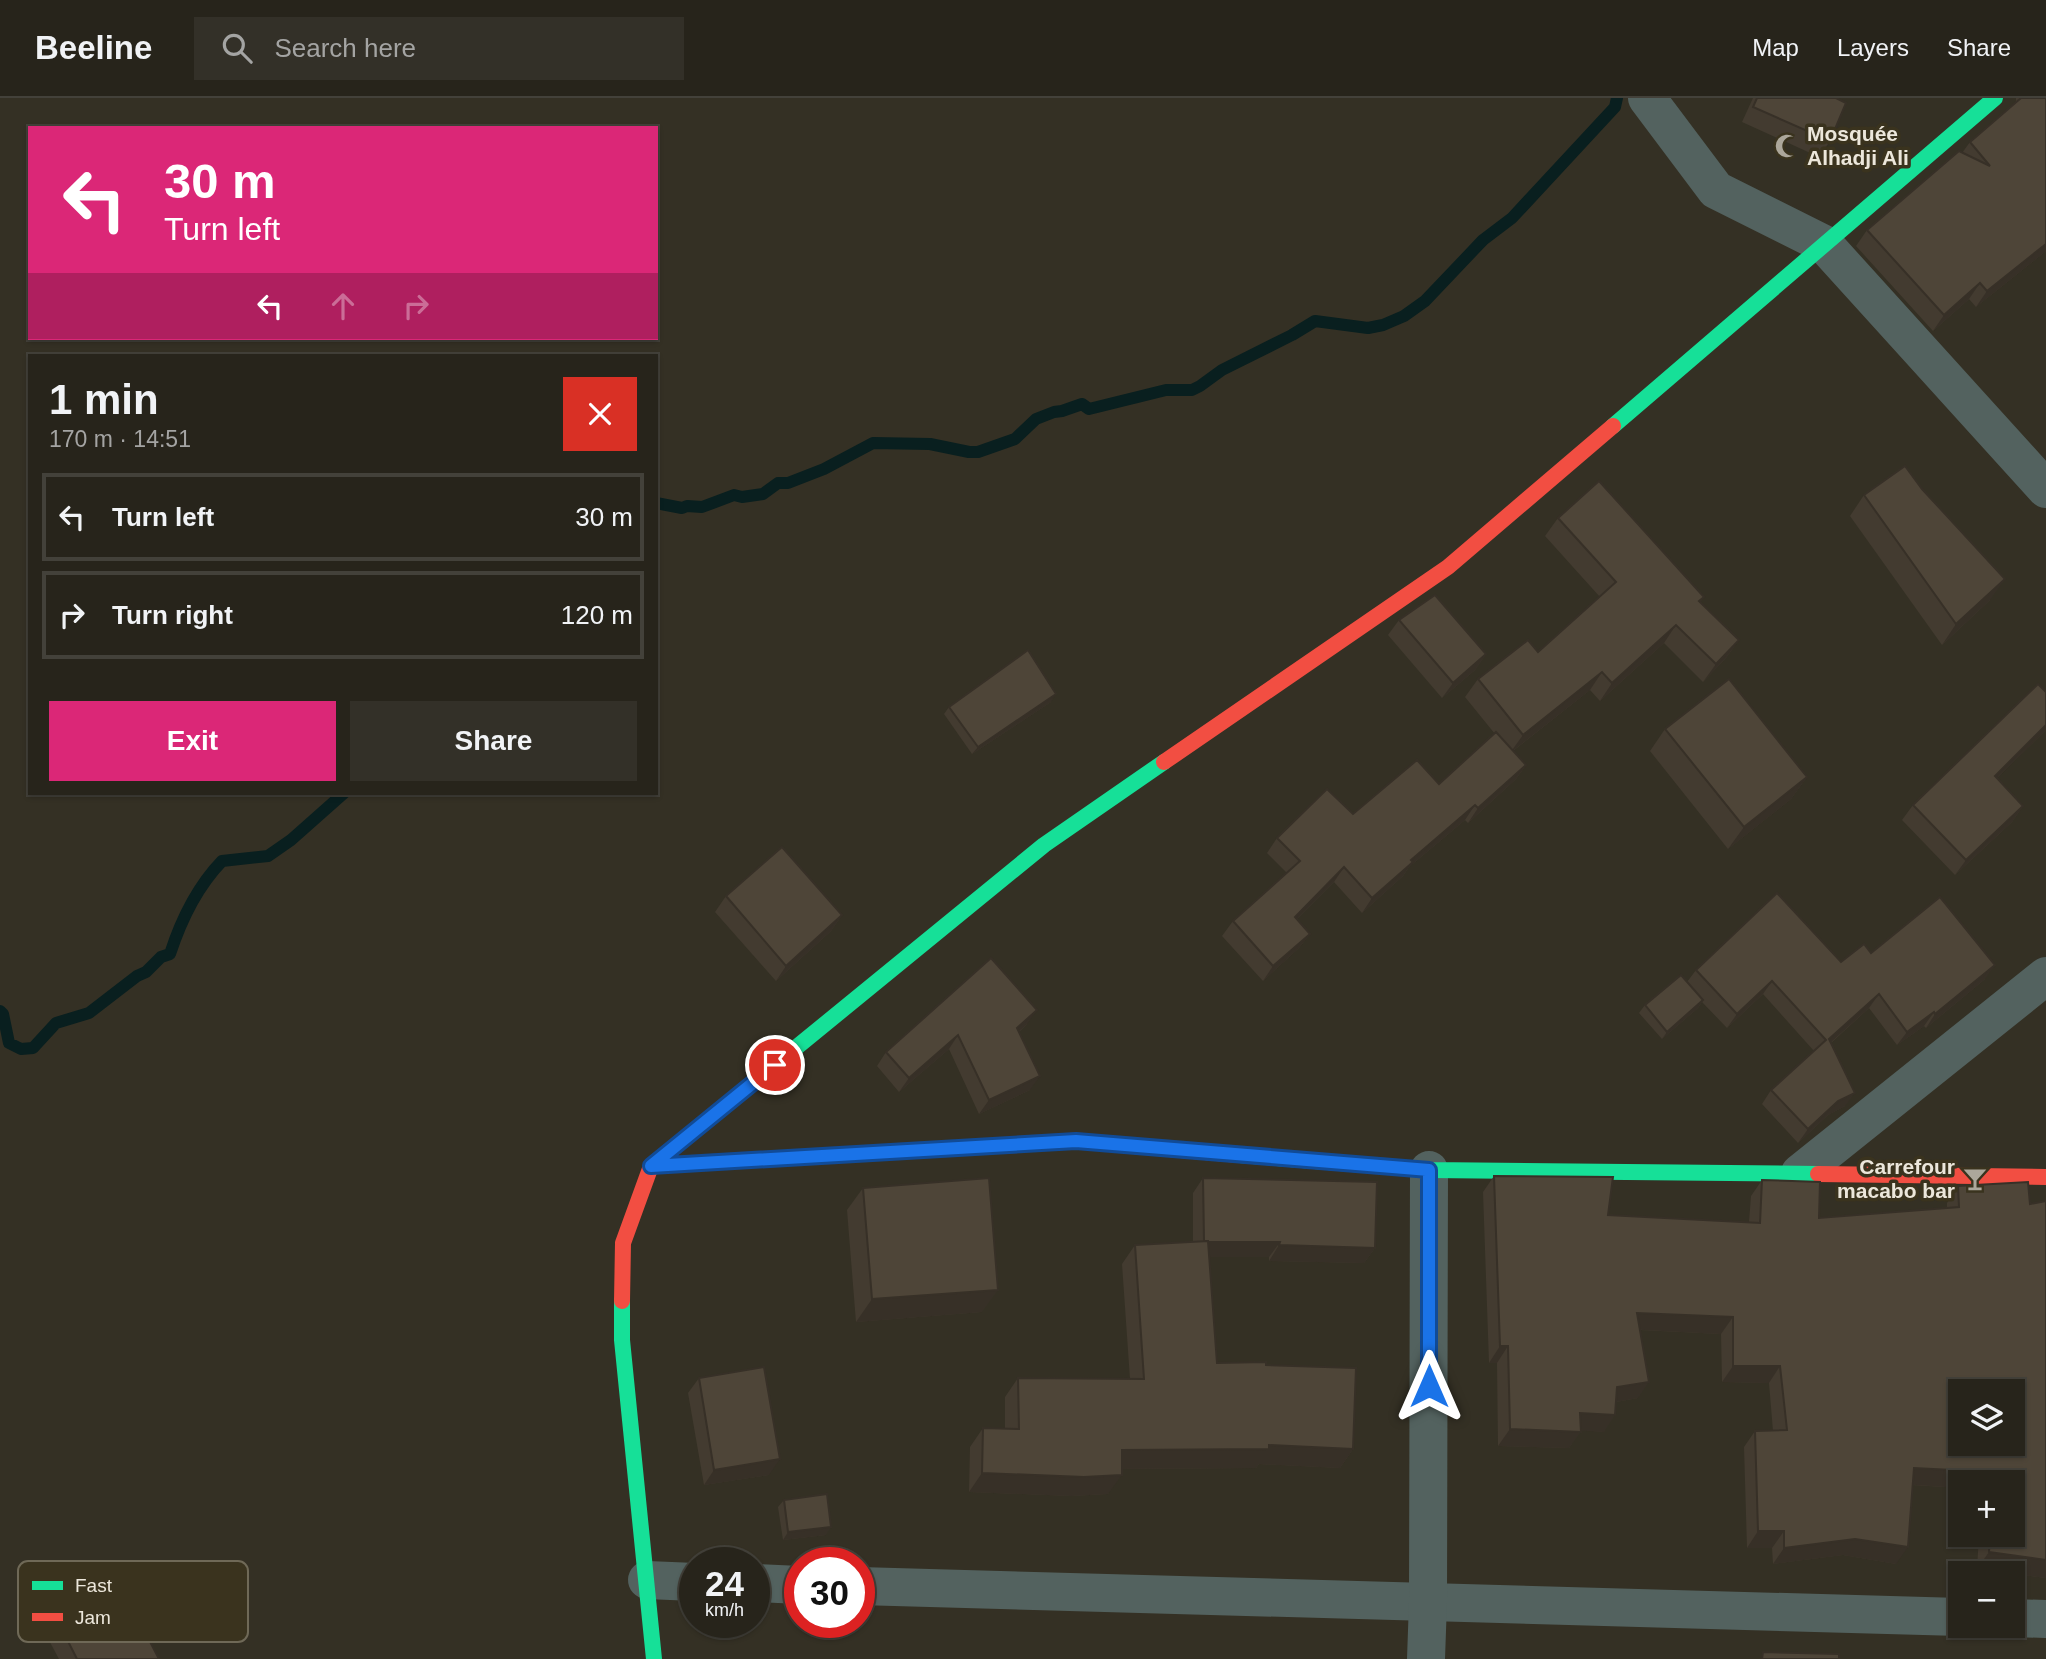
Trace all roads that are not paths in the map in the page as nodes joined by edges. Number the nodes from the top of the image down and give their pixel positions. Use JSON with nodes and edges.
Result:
{"nodes":[{"id":1,"x":1647,"y":98,"type":"edge"},
{"id":2,"x":1996,"y":98,"type":"edge"},
{"id":3,"x":1824,"y":244,"type":"junction"},
{"id":4,"x":2046,"y":489,"type":"edge"},
{"id":5,"x":2046,"y":976,"type":"edge"},
{"id":6,"x":651,"y":1166,"type":"junction"},
{"id":7,"x":1429,"y":1170,"type":"junction"},
{"id":8,"x":1800,"y":1173,"type":"junction"},
{"id":9,"x":2046,"y":1177,"type":"edge"},
{"id":10,"x":647,"y":1580,"type":"junction"},
{"id":11,"x":679,"y":1581,"type":"edge"},
{"id":12,"x":875,"y":1586,"type":"edge"},
{"id":13,"x":1428,"y":1602,"type":"junction"},
{"id":14,"x":1948,"y":1617,"type":"edge"},
{"id":15,"x":2025,"y":1618,"type":"edge"},
{"id":16,"x":2046,"y":1619,"type":"edge"},
{"id":17,"x":653,"y":1659,"type":"edge"},
{"id":18,"x":1426,"y":1659,"type":"edge"}],
"edges":[{"from":1,"to":3,"type":"street"},
{"from":2,"to":3,"type":"street"},
{"from":3,"to":4,"type":"street"},
{"from":3,"to":6,"type":"street"},
{"from":5,"to":8,"type":"street"},
{"from":6,"to":7,"type":"street"},
{"from":6,"to":10,"type":"street"},
{"from":7,"to":8,"type":"street"},
{"from":7,"to":13,"type":"street"},
{"from":8,"to":9,"type":"street"},
{"from":10,"to":11,"type":"street"},
{"from":10,"to":17,"type":"street"},
{"from":12,"to":13,"type":"street"},
{"from":13,"to":14,"type":"street"},
{"from":13,"to":18,"type":"street"},
{"from":15,"to":16,"type":"street"}]}
